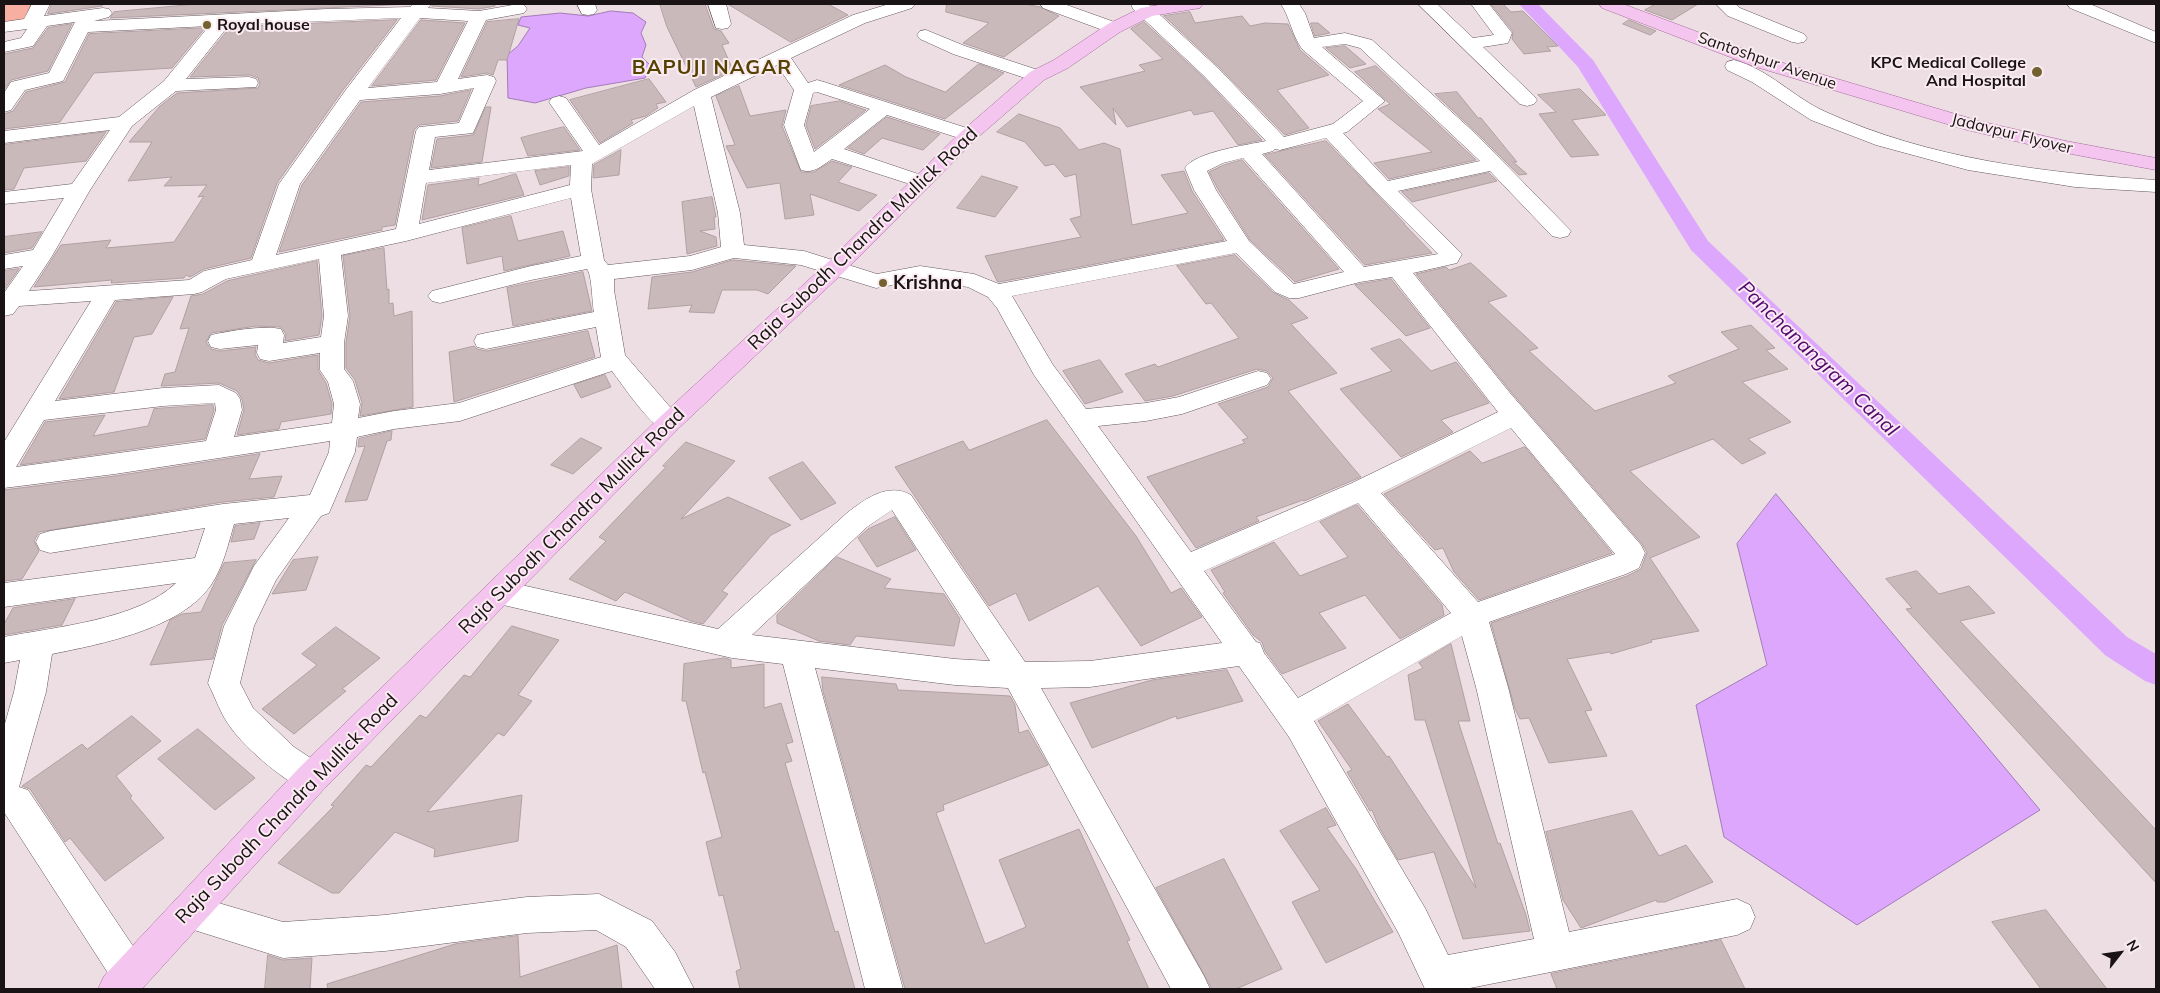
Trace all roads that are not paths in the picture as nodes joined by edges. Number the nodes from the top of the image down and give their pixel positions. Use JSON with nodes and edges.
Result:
{"nodes":[{"id":1,"x":717,"y":4,"type":"edge"},
{"id":2,"x":906,"y":4,"type":"edge"},
{"id":3,"x":1049,"y":4,"type":"edge"},
{"id":4,"x":1194,"y":4,"type":"edge"},
{"id":5,"x":1290,"y":4,"type":"edge"},
{"id":6,"x":1427,"y":4,"type":"edge"},
{"id":7,"x":1480,"y":4,"type":"edge"},
{"id":8,"x":1608,"y":4,"type":"edge"},
{"id":9,"x":1642,"y":4,"type":"edge"},
{"id":10,"x":1725,"y":4,"type":"edge"},
{"id":11,"x":2076,"y":4,"type":"edge"},
{"id":12,"x":147,"y":6,"type":"dead end"},
{"id":13,"x":1144,"y":7,"type":"edge"},
{"id":14,"x":418,"y":8,"type":"edge"},
{"id":15,"x":518,"y":9,"type":"dead end"},
{"id":16,"x":38,"y":16,"type":"edge"},
{"id":17,"x":479,"y":16,"type":"junction"},
{"id":18,"x":85,"y":20,"type":"junction"},
{"id":19,"x":223,"y":20,"type":"junction"},
{"id":20,"x":722,"y":24,"type":"dead end"},
{"id":21,"x":1107,"y":25,"type":"junction"},
{"id":22,"x":1664,"y":26,"type":"junction"},
{"id":23,"x":4,"y":27,"type":"edge"},
{"id":24,"x":926,"y":34,"type":"dead end"},
{"id":25,"x":1798,"y":38,"type":"dead end"},
{"id":26,"x":2156,"y":38,"type":"edge"},
{"id":27,"x":1469,"y":44,"type":"junction"},
{"id":28,"x":1308,"y":45,"type":"junction"},
{"id":29,"x":4,"y":47,"type":"edge"},
{"id":30,"x":780,"y":56,"type":"junction"},
{"id":31,"x":1734,"y":66,"type":"dead end"},
{"id":32,"x":1041,"y":73,"type":"junction"},
{"id":33,"x":249,"y":84,"type":"dead end"},
{"id":34,"x":170,"y":85,"type":"junction"},
{"id":35,"x":445,"y":86,"type":"junction"},
{"id":36,"x":804,"y":90,"type":"junction"},
{"id":37,"x":702,"y":94,"type":"junction"},
{"id":38,"x":352,"y":95,"type":"junction"},
{"id":39,"x":1870,"y":95,"type":"joint"},
{"id":40,"x":1527,"y":100,"type":"dead end"},
{"id":41,"x":6,"y":102,"type":"edge"},
{"id":42,"x":559,"y":102,"type":"dead end"},
{"id":43,"x":883,"y":108,"type":"junction"},
{"id":44,"x":125,"y":122,"type":"junction"},
{"id":45,"x":1331,"y":132,"type":"junction"},
{"id":46,"x":969,"y":135,"type":"junction"},
{"id":47,"x":4,"y":136,"type":"edge"},
{"id":48,"x":1280,"y":144,"type":"junction"},
{"id":49,"x":830,"y":151,"type":"junction"},
{"id":50,"x":1248,"y":151,"type":"junction"},
{"id":51,"x":594,"y":156,"type":"junction"},
{"id":52,"x":1493,"y":164,"type":"junction"},
{"id":53,"x":2156,"y":164,"type":"edge"},
{"id":54,"x":417,"y":178,"type":"junction"},
{"id":55,"x":923,"y":182,"type":"junction"},
{"id":56,"x":2156,"y":186,"type":"edge"},
{"id":57,"x":1383,"y":188,"type":"junction"},
{"id":58,"x":580,"y":189,"type":"junction"},
{"id":59,"x":80,"y":190,"type":"junction"},
{"id":60,"x":4,"y":198,"type":"edge"},
{"id":61,"x":1560,"y":231,"type":"dead end"},
{"id":62,"x":406,"y":234,"type":"junction"},
{"id":63,"x":1241,"y":245,"type":"junction"},
{"id":64,"x":733,"y":251,"type":"junction"},
{"id":65,"x":329,"y":252,"type":"junction"},
{"id":66,"x":41,"y":256,"type":"junction"},
{"id":67,"x":4,"y":262,"type":"edge"},
{"id":68,"x":261,"y":266,"type":"junction"},
{"id":69,"x":598,"y":267,"type":"junction"},
{"id":70,"x":836,"y":267,"type":"junction"},
{"id":71,"x":1398,"y":269,"type":"junction"},
{"id":72,"x":1359,"y":275,"type":"junction"},
{"id":73,"x":108,"y":292,"type":"junction"},
{"id":74,"x":996,"y":292,"type":"junction"},
{"id":75,"x":440,"y":296,"type":"dead end"},
{"id":76,"x":8,"y":305,"type":"edge"},
{"id":77,"x":607,"y":317,"type":"junction"},
{"id":78,"x":220,"y":341,"type":"dead end"},
{"id":79,"x":486,"y":341,"type":"dead end"},
{"id":80,"x":332,"y":342,"type":"junction"},
{"id":81,"x":617,"y":361,"type":"junction"},
{"id":82,"x":1258,"y":379,"type":"dead end"},
{"id":83,"x":36,"y":412,"type":"junction"},
{"id":84,"x":1515,"y":415,"type":"junction"},
{"id":85,"x":1079,"y":419,"type":"junction"},
{"id":86,"x":670,"y":422,"type":"junction"},
{"id":87,"x":344,"y":430,"type":"junction"},
{"id":88,"x":217,"y":449,"type":"junction"},
{"id":89,"x":4,"y":464,"type":"edge"},
{"id":90,"x":4,"y":478,"type":"edge"},
{"id":91,"x":1362,"y":490,"type":"junction"},
{"id":92,"x":314,"y":505,"type":"junction"},
{"id":93,"x":223,"y":515,"type":"junction"},
{"id":94,"x":50,"y":542,"type":"dead end"},
{"id":95,"x":1185,"y":567,"type":"junction"},
{"id":96,"x":205,"y":568,"type":"junction"},
{"id":97,"x":499,"y":592,"type":"junction"},
{"id":98,"x":4,"y":595,"type":"edge"},
{"id":99,"x":1472,"y":616,"type":"junction"},
{"id":100,"x":38,"y":643,"type":"junction"},
{"id":101,"x":723,"y":643,"type":"junction"},
{"id":102,"x":4,"y":650,"type":"edge"},
{"id":103,"x":1249,"y":652,"type":"junction"},
{"id":104,"x":796,"y":653,"type":"junction"},
{"id":105,"x":1017,"y":675,"type":"junction"},
{"id":106,"x":1293,"y":717,"type":"junction"},
{"id":107,"x":312,"y":778,"type":"junction"},
{"id":108,"x":4,"y":783,"type":"edge"},
{"id":109,"x":4,"y":797,"type":"edge"},
{"id":110,"x":188,"y":912,"type":"junction"},
{"id":111,"x":1736,"y":917,"type":"dead end"},
{"id":112,"x":1556,"y":953,"type":"junction"},
{"id":113,"x":123,"y":982,"type":"edge"},
{"id":114,"x":1441,"y":983,"type":"edge"},
{"id":115,"x":675,"y":989,"type":"edge"},
{"id":116,"x":884,"y":989,"type":"edge"},
{"id":117,"x":1191,"y":989,"type":"edge"}],
"edges":[{"from":1,"to":20,"type":"street"},
{"from":2,"to":30,"type":"street"},
{"from":3,"to":21,"type":"street"},
{"from":4,"to":13,"type":"main road","name":"Raja Subodh Chandra Mullick Road"},
{"from":5,"to":28,"type":"street"},
{"from":6,"to":27,"type":"street"},
{"from":7,"to":27,"type":"street"},
{"from":8,"to":22,"type":"main road","name":"Santoshpur Avenue"},
{"from":9,"to":22,"type":"main road"},
{"from":10,"to":25,"type":"street"},
{"from":11,"to":26,"type":"street"},
{"from":12,"to":18,"type":"street"},
{"from":13,"to":21,"type":"main road","name":"Raja Subodh Chandra Mullick Road"},
{"from":13,"to":48,"type":"street"},
{"from":14,"to":17,"type":"street"},
{"from":14,"to":19,"type":"street"},
{"from":14,"to":38,"type":"street"},
{"from":15,"to":17,"type":"street"},
{"from":16,"to":18,"type":"street"},
{"from":16,"to":23,"type":"street"},
{"from":16,"to":29,"type":"street"},
{"from":17,"to":35,"type":"street"},
{"from":18,"to":19,"type":"street"},
{"from":18,"to":41,"type":"street"},
{"from":19,"to":34,"type":"street"},
{"from":21,"to":32,"type":"main road","name":"Raja Subodh Chandra Mullick Road"},
{"from":22,"to":39,"type":"main road","name":"Santoshpur Avenue"},
{"from":24,"to":32,"type":"street"},
{"from":27,"to":40,"type":"street"},
{"from":28,"to":45,"type":"street"},
{"from":28,"to":52,"type":"street"},
{"from":30,"to":36,"type":"street"},
{"from":30,"to":37,"type":"street"},
{"from":31,"to":56,"type":"street"},
{"from":32,"to":46,"type":"main road","name":"Raja Subodh Chandra Mullick Road"},
{"from":33,"to":34,"type":"street"},
{"from":34,"to":44,"type":"street"},
{"from":35,"to":38,"type":"street"},
{"from":35,"to":54,"type":"street"},
{"from":36,"to":43,"type":"street"},
{"from":36,"to":49,"type":"street"},
{"from":37,"to":51,"type":"street"},
{"from":37,"to":64,"type":"street"},
{"from":38,"to":68,"type":"street"},
{"from":39,"to":53,"type":"main road","name":"Jadavpur Flyover"},
{"from":42,"to":51,"type":"street"},
{"from":43,"to":46,"type":"street"},
{"from":43,"to":49,"type":"street"},
{"from":44,"to":47,"type":"street"},
{"from":44,"to":59,"type":"street"},
{"from":45,"to":48,"type":"street"},
{"from":45,"to":57,"type":"street"},
{"from":46,"to":55,"type":"main road","name":"Raja Subodh Chandra Mullick Road"},
{"from":48,"to":50,"type":"street"},
{"from":49,"to":55,"type":"street"},
{"from":50,"to":63,"type":"street"},
{"from":50,"to":72,"type":"street"},
{"from":51,"to":54,"type":"street"},
{"from":51,"to":58,"type":"street"},
{"from":52,"to":57,"type":"street"},
{"from":52,"to":61,"type":"street"},
{"from":54,"to":62,"type":"street"},
{"from":55,"to":70,"type":"main road","name":"Raja Subodh Chandra Mullick Road"},
{"from":57,"to":71,"type":"street"},
{"from":58,"to":62,"type":"street"},
{"from":58,"to":69,"type":"street"},
{"from":59,"to":60,"type":"street"},
{"from":59,"to":66,"type":"street"},
{"from":62,"to":65,"type":"street"},
{"from":63,"to":72,"type":"street"},
{"from":63,"to":74,"type":"street"},
{"from":64,"to":69,"type":"street"},
{"from":64,"to":70,"type":"street"},
{"from":65,"to":68,"type":"street"},
{"from":65,"to":80,"type":"street"},
{"from":66,"to":67,"type":"street"},
{"from":66,"to":76,"type":"street"},
{"from":68,"to":73,"type":"street"},
{"from":69,"to":75,"type":"street"},
{"from":69,"to":77,"type":"street"},
{"from":70,"to":74,"type":"street"},
{"from":70,"to":86,"type":"main road","name":"Raja Subodh Chandra Mullick Road"},
{"from":71,"to":72,"type":"street"},
{"from":71,"to":84,"type":"street"},
{"from":73,"to":76,"type":"street"},
{"from":73,"to":83,"type":"street"},
{"from":74,"to":85,"type":"street"},
{"from":77,"to":79,"type":"street"},
{"from":77,"to":81,"type":"street"},
{"from":78,"to":80,"type":"street"},
{"from":80,"to":87,"type":"street"},
{"from":81,"to":86,"type":"street"},
{"from":81,"to":87,"type":"street"},
{"from":82,"to":85,"type":"street"},
{"from":83,"to":88,"type":"street"},
{"from":83,"to":89,"type":"street"},
{"from":84,"to":91,"type":"street"},
{"from":84,"to":99,"type":"street"},
{"from":85,"to":95,"type":"street"},
{"from":86,"to":97,"type":"main road","name":"Raja Subodh Chandra Mullick Road"},
{"from":87,"to":88,"type":"street"},
{"from":87,"to":92,"type":"street"},
{"from":88,"to":90,"type":"street"},
{"from":91,"to":95,"type":"street"},
{"from":91,"to":99,"type":"street"},
{"from":92,"to":93,"type":"street"},
{"from":92,"to":107,"type":"street"},
{"from":93,"to":94,"type":"street"},
{"from":93,"to":96,"type":"street"},
{"from":95,"to":103,"type":"street"},
{"from":96,"to":98,"type":"street"},
{"from":96,"to":100,"type":"street"},
{"from":97,"to":101,"type":"street"},
{"from":97,"to":107,"type":"main road","name":"Raja Subodh Chandra Mullick Road"},
{"from":99,"to":106,"type":"street"},
{"from":99,"to":112,"type":"street"},
{"from":100,"to":102,"type":"street"},
{"from":100,"to":108,"type":"street"},
{"from":101,"to":104,"type":"street"},
{"from":101,"to":105,"type":"street"},
{"from":103,"to":105,"type":"street"},
{"from":103,"to":106,"type":"street"},
{"from":104,"to":105,"type":"street"},
{"from":104,"to":116,"type":"street"},
{"from":105,"to":117,"type":"street"},
{"from":106,"to":114,"type":"street"},
{"from":107,"to":110,"type":"main road","name":"Raja Subodh Chandra Mullick Road"},
{"from":109,"to":113,"type":"street"},
{"from":110,"to":113,"type":"main road","name":"Raja Subodh Chandra Mullick Road"},
{"from":110,"to":115,"type":"street"},
{"from":111,"to":112,"type":"street"},
{"from":112,"to":114,"type":"street"}]}
